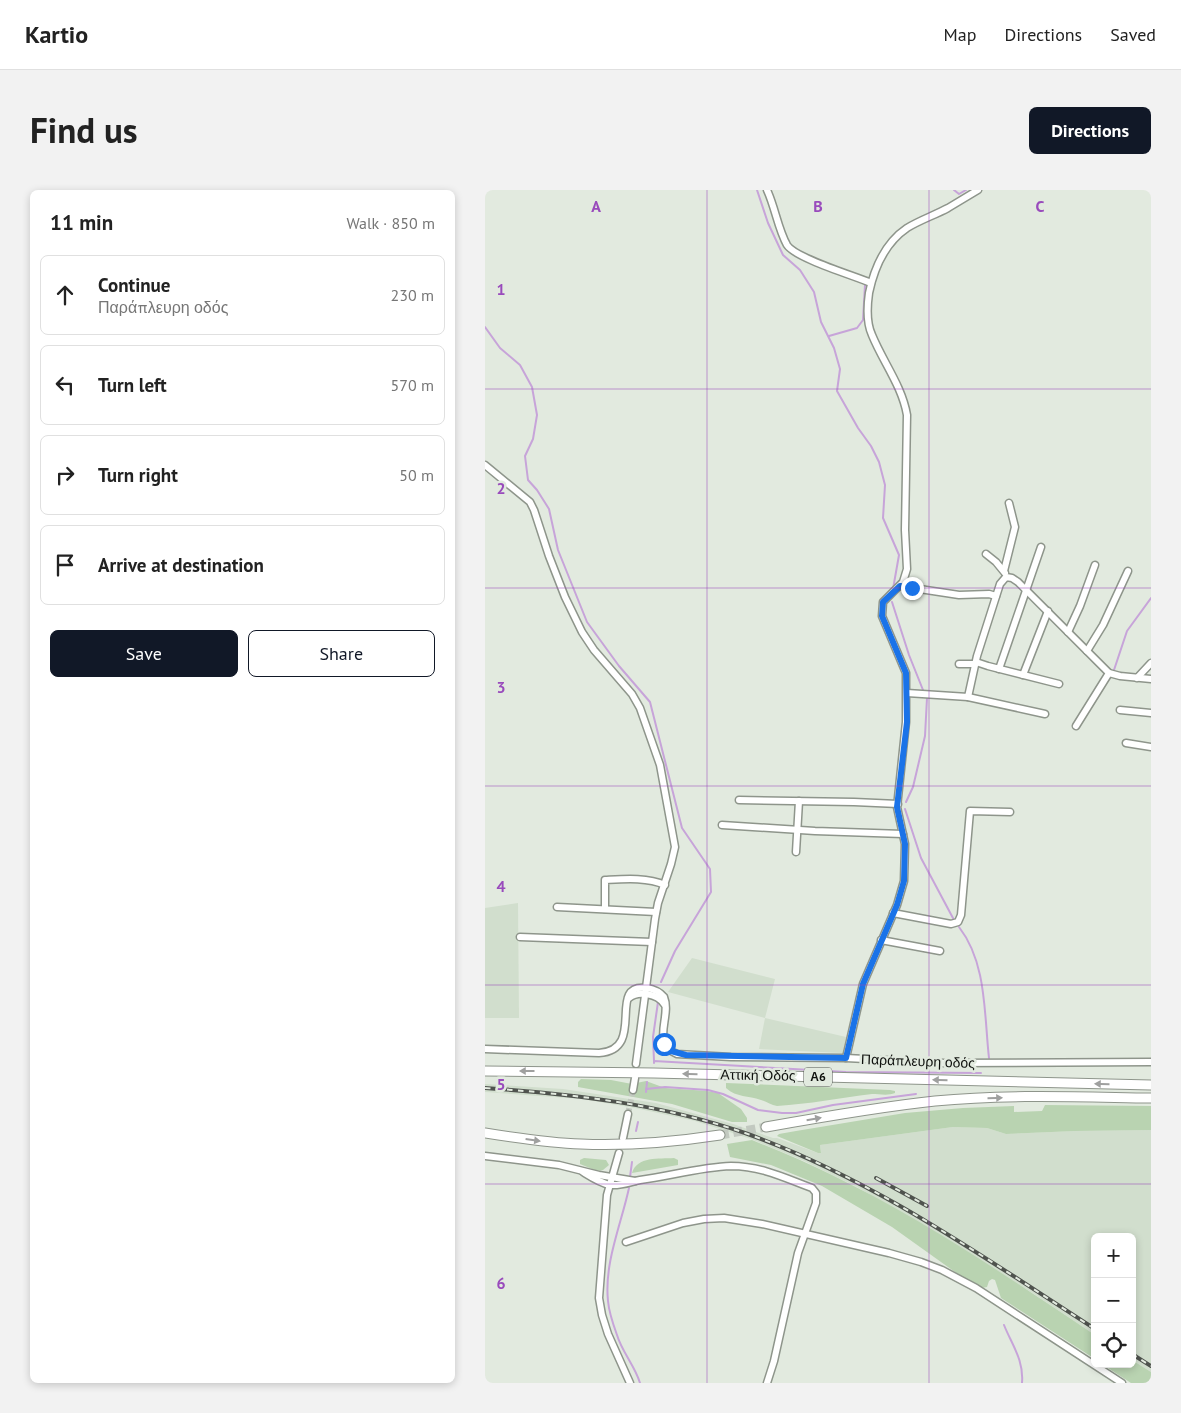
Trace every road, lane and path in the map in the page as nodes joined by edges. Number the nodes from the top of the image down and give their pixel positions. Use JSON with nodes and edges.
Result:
{"nodes":[{"id":1,"x":767,"y":190,"type":"edge"},
{"id":2,"x":978,"y":190,"type":"edge"},
{"id":3,"x":871,"y":283,"type":"junction"},
{"id":4,"x":485,"y":465,"type":"edge"},
{"id":5,"x":1009,"y":503,"type":"dead end"},
{"id":6,"x":1041,"y":547,"type":"dead end"},
{"id":7,"x":986,"y":554,"type":"dead end"},
{"id":8,"x":1095,"y":565,"type":"dead end"},
{"id":9,"x":1128,"y":571,"type":"dead end"},
{"id":10,"x":1005,"y":574,"type":"junction"},
{"id":11,"x":900,"y":586,"type":"junction"},
{"id":12,"x":1026,"y":590,"type":"junction"},
{"id":13,"x":997,"y":596,"type":"junction"},
{"id":14,"x":1048,"y":611,"type":"junction"},
{"id":15,"x":1068,"y":632,"type":"junction"},
{"id":16,"x":1087,"y":651,"type":"junction"},
{"id":17,"x":975,"y":663,"type":"junction"},
{"id":18,"x":1151,"y":663,"type":"edge"},
{"id":19,"x":959,"y":664,"type":"dead end"},
{"id":20,"x":999,"y":669,"type":"junction"},
{"id":21,"x":1109,"y":673,"type":"junction"},
{"id":22,"x":1023,"y":675,"type":"junction"},
{"id":23,"x":1137,"y":678,"type":"junction"},
{"id":24,"x":1151,"y":679,"type":"edge"},
{"id":25,"x":1059,"y":684,"type":"dead end"},
{"id":26,"x":907,"y":693,"type":"junction"},
{"id":27,"x":968,"y":697,"type":"junction"},
{"id":28,"x":1120,"y":710,"type":"dead end"},
{"id":29,"x":1151,"y":713,"type":"edge"},
{"id":30,"x":1045,"y":714,"type":"dead end"},
{"id":31,"x":1077,"y":726,"type":"dead end"},
{"id":32,"x":1126,"y":743,"type":"dead end"},
{"id":33,"x":1151,"y":746,"type":"edge"},
{"id":34,"x":739,"y":800,"type":"dead end"},
{"id":35,"x":799,"y":801,"type":"junction"},
{"id":36,"x":897,"y":804,"type":"junction"},
{"id":37,"x":1010,"y":812,"type":"dead end"},
{"id":38,"x":722,"y":825,"type":"dead end"},
{"id":39,"x":798,"y":830,"type":"junction"},
{"id":40,"x":903,"y":834,"type":"junction"},
{"id":41,"x":796,"y":852,"type":"dead end"},
{"id":42,"x":665,"y":885,"type":"junction"},
{"id":43,"x":557,"y":907,"type":"dead end"},
{"id":44,"x":605,"y":908,"type":"junction"},
{"id":45,"x":656,"y":912,"type":"junction"},
{"id":46,"x":893,"y":913,"type":"junction"},
{"id":47,"x":520,"y":937,"type":"dead end"},
{"id":48,"x":881,"y":940,"type":"junction"},
{"id":49,"x":652,"y":942,"type":"junction"},
{"id":50,"x":940,"y":951,"type":"dead end"},
{"id":51,"x":646,"y":991,"type":"junction"},
{"id":52,"x":485,"y":1049,"type":"edge"},
{"id":53,"x":846,"y":1058,"type":"junction"},
{"id":54,"x":1151,"y":1062,"type":"edge"},
{"id":55,"x":636,"y":1064,"type":"dead end"},
{"id":56,"x":485,"y":1071,"type":"edge"},
{"id":57,"x":635,"y":1078,"type":"dead end"},
{"id":58,"x":1151,"y":1085,"type":"edge"},
{"id":59,"x":633,"y":1090,"type":"tunnel mouth"},
{"id":60,"x":1151,"y":1098,"type":"edge"},
{"id":61,"x":628,"y":1114,"type":"tunnel mouth"},
{"id":62,"x":766,"y":1127,"type":"tunnel mouth"},
{"id":63,"x":485,"y":1133,"type":"edge"},
{"id":64,"x":720,"y":1135,"type":"tunnel mouth"},
{"id":65,"x":623,"y":1138,"type":"dead end"},
{"id":66,"x":619,"y":1153,"type":"dead end"},
{"id":67,"x":485,"y":1156,"type":"edge"},
{"id":68,"x":611,"y":1181,"type":"junction"},
{"id":69,"x":805,"y":1233,"type":"junction"},
{"id":70,"x":626,"y":1242,"type":"dead end"},
{"id":71,"x":630,"y":1383,"type":"edge"},
{"id":72,"x":767,"y":1383,"type":"edge"},
{"id":73,"x":1122,"y":1383,"type":"edge"}],
"edges":[{"from":1,"to":3,"type":"street"},
{"from":2,"to":3,"type":"street"},
{"from":3,"to":11,"type":"street"},
{"from":4,"to":42,"type":"street"},
{"from":5,"to":10,"type":"street"},
{"from":6,"to":12,"type":"street"},
{"from":7,"to":10,"type":"street"},
{"from":8,"to":15,"type":"street"},
{"from":9,"to":16,"type":"street"},
{"from":10,"to":12,"type":"street"},
{"from":10,"to":13,"type":"street"},
{"from":11,"to":13,"type":"street"},
{"from":11,"to":26,"type":"street"},
{"from":12,"to":14,"type":"street"},
{"from":12,"to":20,"type":"street"},
{"from":13,"to":17,"type":"street"},
{"from":14,"to":15,"type":"street"},
{"from":14,"to":22,"type":"street"},
{"from":15,"to":16,"type":"street"},
{"from":16,"to":21,"type":"street"},
{"from":17,"to":19,"type":"street"},
{"from":17,"to":20,"type":"street"},
{"from":17,"to":27,"type":"street"},
{"from":18,"to":23,"type":"street"},
{"from":20,"to":22,"type":"street"},
{"from":21,"to":23,"type":"street"},
{"from":21,"to":31,"type":"street"},
{"from":22,"to":25,"type":"street"},
{"from":23,"to":24,"type":"street"},
{"from":26,"to":27,"type":"street"},
{"from":26,"to":36,"type":"street"},
{"from":27,"to":30,"type":"street"},
{"from":28,"to":29,"type":"street"},
{"from":32,"to":33,"type":"street"},
{"from":34,"to":35,"type":"street"},
{"from":35,"to":36,"type":"street"},
{"from":35,"to":39,"type":"street"},
{"from":36,"to":40,"type":"street"},
{"from":37,"to":46,"type":"street"},
{"from":38,"to":39,"type":"street"},
{"from":39,"to":40,"type":"street"},
{"from":39,"to":41,"type":"street"},
{"from":40,"to":46,"type":"street"},
{"from":42,"to":44,"type":"street"},
{"from":42,"to":45,"type":"street"},
{"from":43,"to":44,"type":"street"},
{"from":44,"to":45,"type":"street"},
{"from":45,"to":49,"type":"street"},
{"from":46,"to":48,"type":"street"},
{"from":47,"to":49,"type":"street"},
{"from":48,"to":50,"type":"street"},
{"from":48,"to":53,"type":"street"},
{"from":49,"to":51,"type":"street"},
{"from":51,"to":52,"type":"street"},
{"from":51,"to":53,"type":"street","name":"Παράπλευρη οδός"},
{"from":51,"to":55,"type":"street"},
{"from":53,"to":54,"type":"street","name":"Παράπλευρη οδός"},
{"from":58,"to":56,"type":"highway","name":"Αττική Οδός","number":"Α6","one_way":true},
{"from":57,"to":59,"type":"street"},
{"from":62,"to":60,"type":"highway","one_way":true},
{"from":61,"to":65,"type":"street"},
{"from":63,"to":64,"type":"highway","one_way":true},
{"from":66,"to":68,"type":"street"},
{"from":67,"to":68,"type":"street"},
{"from":68,"to":69,"type":"street"},
{"from":68,"to":71,"type":"street"},
{"from":69,"to":70,"type":"street"},
{"from":69,"to":72,"type":"street"},
{"from":69,"to":73,"type":"street"}]}
